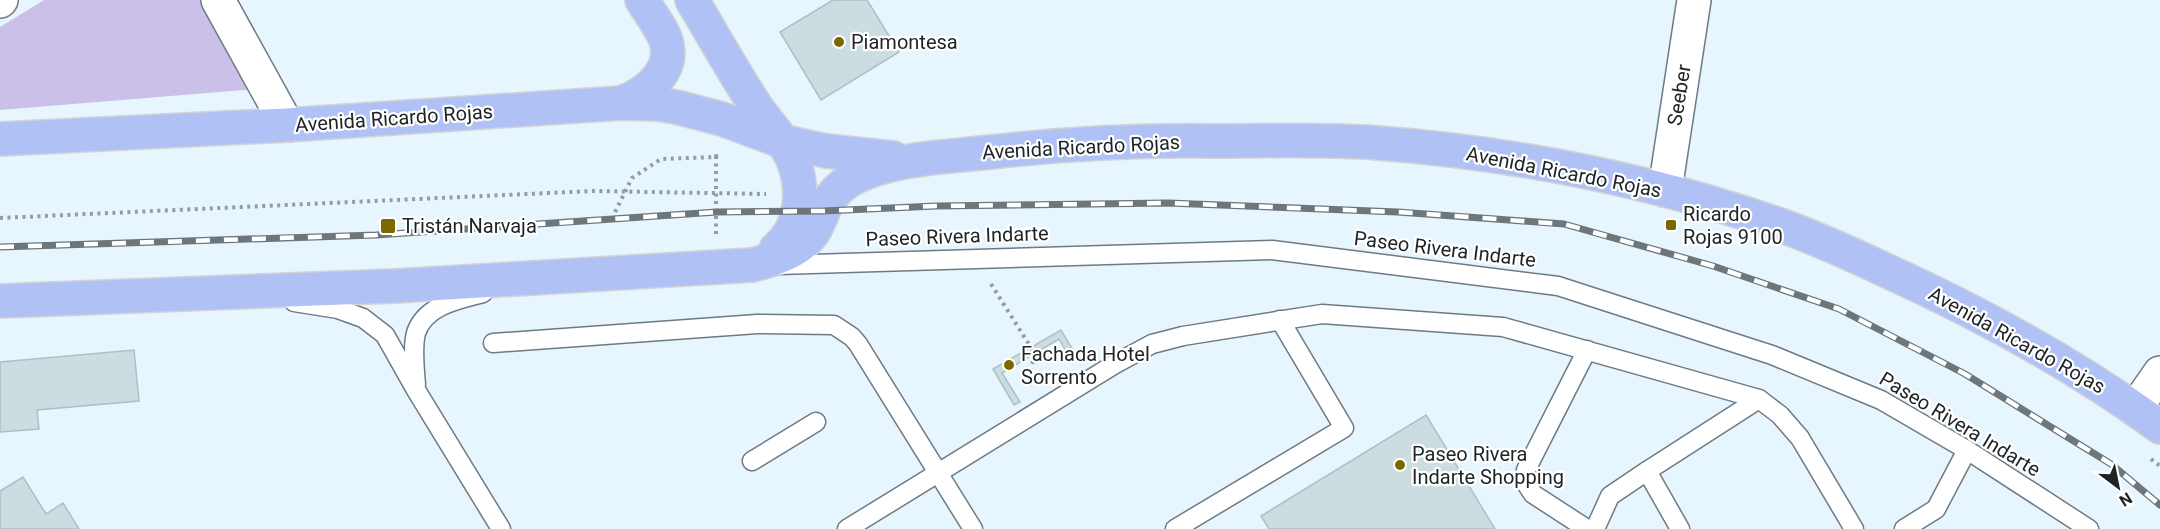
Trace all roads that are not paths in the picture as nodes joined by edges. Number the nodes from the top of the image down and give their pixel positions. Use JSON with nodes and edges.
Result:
{"nodes":[{"id":1,"x":218,"y":0,"type":"edge"},
{"id":2,"x":642,"y":0,"type":"edge"},
{"id":3,"x":692,"y":0,"type":"edge"},
{"id":4,"x":1694,"y":0,"type":"edge"},
{"id":5,"x":621,"y":103,"type":"junction"},
{"id":6,"x":287,"y":125,"type":"junction"},
{"id":7,"x":0,"y":139,"type":"edge"},
{"id":8,"x":781,"y":141,"type":"junction"},
{"id":9,"x":914,"y":160,"type":"junction"},
{"id":10,"x":1665,"y":190,"type":"junction"},
{"id":11,"x":728,"y":267,"type":"junction"},
{"id":12,"x":552,"y":278,"type":"junction"},
{"id":13,"x":236,"y":292,"type":"junction"},
{"id":14,"x":0,"y":301,"type":"edge"},
{"id":15,"x":1280,"y":320,"type":"junction"},
{"id":16,"x":493,"y":343,"type":"dead end"},
{"id":17,"x":1587,"y":350,"type":"junction"},
{"id":18,"x":2160,"y":373,"type":"edge"},
{"id":19,"x":416,"y":390,"type":"junction"},
{"id":20,"x":1759,"y":399,"type":"junction"},
{"id":21,"x":816,"y":422,"type":"dead end"},
{"id":22,"x":2147,"y":430,"type":"edge"},
{"id":23,"x":1967,"y":450,"type":"junction"},
{"id":24,"x":752,"y":461,"type":"dead end"},
{"id":25,"x":1647,"y":471,"type":"junction"},
{"id":26,"x":938,"y":473,"type":"junction"},
{"id":27,"x":501,"y":529,"type":"edge"},
{"id":28,"x":847,"y":529,"type":"edge"},
{"id":29,"x":974,"y":529,"type":"edge"},
{"id":30,"x":1174,"y":529,"type":"edge"},
{"id":31,"x":1587,"y":529,"type":"edge"},
{"id":32,"x":1594,"y":529,"type":"edge"},
{"id":33,"x":1680,"y":529,"type":"edge"},
{"id":34,"x":1854,"y":529,"type":"edge"},
{"id":35,"x":1904,"y":529,"type":"edge"},
{"id":36,"x":2089,"y":529,"type":"edge"}],
"edges":[{"from":1,"to":6,"type":"street"},
{"from":2,"to":5,"type":"main road"},
{"from":3,"to":8,"type":"main road"},
{"from":4,"to":10,"type":"street","name":"Seeber"},
{"from":5,"to":6,"type":"main road","name":"Avenida Ricardo Rojas"},
{"from":5,"to":8,"type":"main road","name":"Avenida Ricardo Rojas"},
{"from":6,"to":7,"type":"main road","name":"Avenida Ricardo Rojas"},
{"from":8,"to":9,"type":"main road","name":"Avenida Ricardo Rojas"},
{"from":8,"to":11,"type":"main road","name":"Avenida Ricardo Rojas"},
{"from":9,"to":10,"type":"main road","name":"Avenida Ricardo Rojas"},
{"from":9,"to":11,"type":"main road","name":"Avenida Ricardo Rojas"},
{"from":10,"to":22,"type":"main road","name":"Avenida Ricardo Rojas"},
{"from":11,"to":12,"type":"main road","name":"Avenida Ricardo Rojas"},
{"from":11,"to":23,"type":"lane","name":"Paseo Rivera Indarte"},
{"from":12,"to":13,"type":"main road","name":"Avenida Ricardo Rojas"},
{"from":12,"to":19,"type":"lane"},
{"from":13,"to":14,"type":"main road","name":"Avenida Ricardo Rojas"},
{"from":13,"to":19,"type":"lane"},
{"from":15,"to":17,"type":"lane"},
{"from":15,"to":26,"type":"lane"},
{"from":15,"to":30,"type":"lane"},
{"from":16,"to":26,"type":"lane"},
{"from":17,"to":20,"type":"lane"},
{"from":17,"to":31,"type":"lane"},
{"from":18,"to":22,"type":"street"},
{"from":19,"to":27,"type":"lane"},
{"from":20,"to":25,"type":"lane"},
{"from":20,"to":34,"type":"lane"},
{"from":21,"to":24,"type":"lane"},
{"from":23,"to":35,"type":"lane"},
{"from":23,"to":36,"type":"lane","name":"Paseo Rivera Indarte"},
{"from":25,"to":32,"type":"lane"},
{"from":25,"to":33,"type":"lane"},
{"from":26,"to":28,"type":"lane"},
{"from":26,"to":29,"type":"lane"}]}
